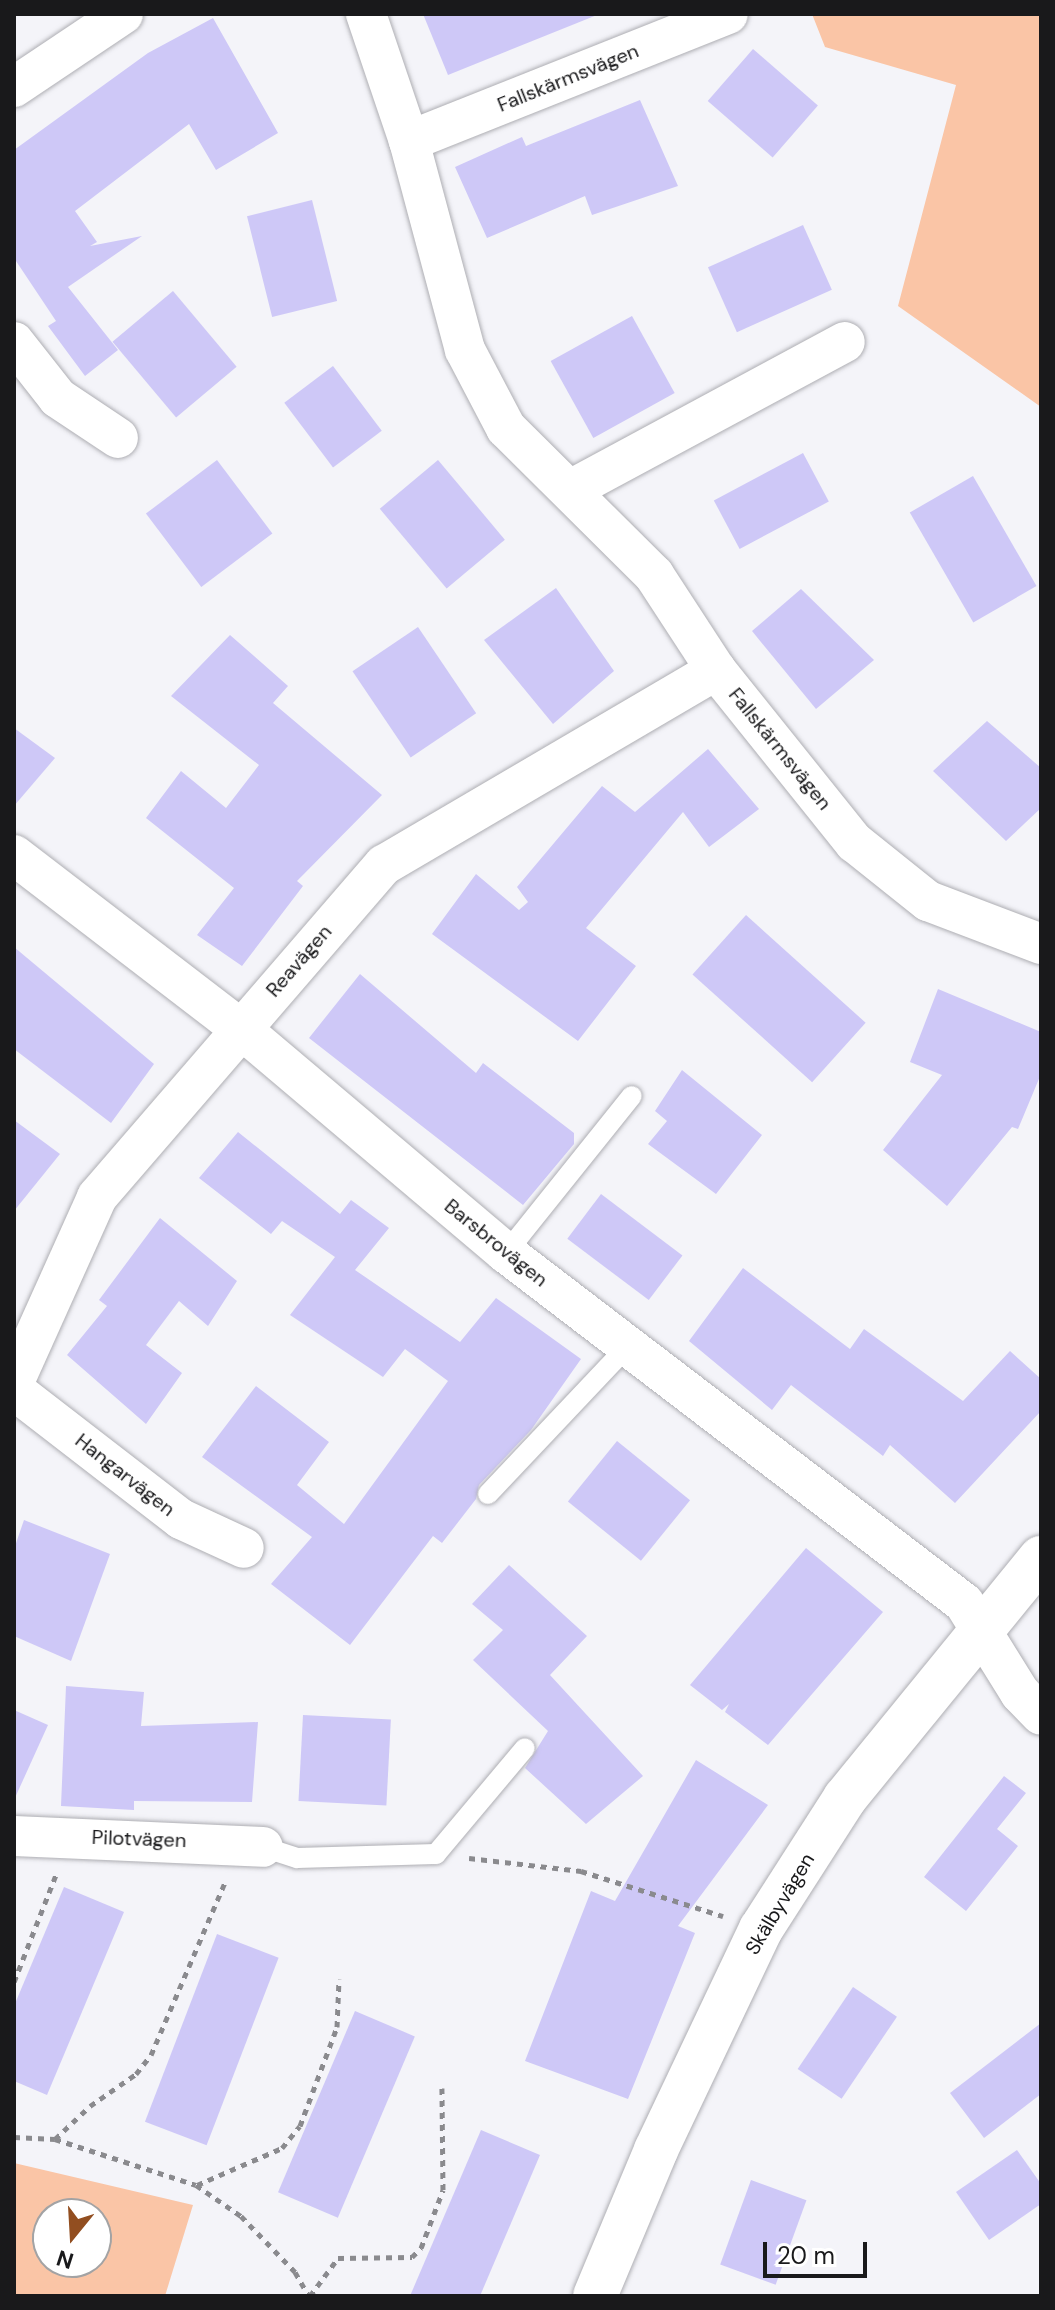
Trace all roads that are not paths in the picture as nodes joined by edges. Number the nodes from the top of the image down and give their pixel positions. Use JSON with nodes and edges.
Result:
{"nodes":[{"id":1,"x":123,"y":14,"type":"edge"},
{"id":2,"x":366,"y":14,"type":"edge"},
{"id":3,"x":728,"y":14,"type":"edge"},
{"id":4,"x":14,"y":87,"type":"edge"},
{"id":5,"x":409,"y":141,"type":"junction"},
{"id":6,"x":14,"y":342,"type":"edge"},
{"id":7,"x":845,"y":342,"type":"dead end"},
{"id":8,"x":118,"y":438,"type":"dead end"},
{"id":9,"x":570,"y":490,"type":"junction"},
{"id":10,"x":716,"y":670,"type":"junction"},
{"id":11,"x":14,"y":855,"type":"edge"},
{"id":12,"x":1041,"y":944,"type":"edge"},
{"id":13,"x":241,"y":1029,"type":"junction"},
{"id":14,"x":632,"y":1096,"type":"dead end"},
{"id":15,"x":506,"y":1253,"type":"junction"},
{"id":16,"x":627,"y":1347,"type":"junction"},
{"id":17,"x":14,"y":1382,"type":"edge"},
{"id":18,"x":14,"y":1390,"type":"edge"},
{"id":19,"x":488,"y":1494,"type":"dead end"},
{"id":20,"x":244,"y":1548,"type":"dead end"},
{"id":21,"x":1041,"y":1558,"type":"edge"},
{"id":22,"x":982,"y":1627,"type":"junction"},
{"id":23,"x":1041,"y":1715,"type":"edge"},
{"id":24,"x":525,"y":1748,"type":"dead end"},
{"id":25,"x":14,"y":1836,"type":"edge"},
{"id":26,"x":253,"y":1846,"type":"joint"},
{"id":27,"x":595,"y":2296,"type":"edge"}],
"edges":[{"from":1,"to":4,"type":"street"},
{"from":2,"to":5,"type":"street","name":"Fallskärmsvägen"},
{"from":3,"to":5,"type":"street","name":"Fallskärmsvägen"},
{"from":5,"to":9,"type":"street","name":"Fallskärmsvägen"},
{"from":6,"to":8,"type":"street"},
{"from":7,"to":9,"type":"street"},
{"from":9,"to":10,"type":"street","name":"Fallskärmsvägen"},
{"from":10,"to":12,"type":"street","name":"Fallskärmsvägen"},
{"from":10,"to":13,"type":"street","name":"Reavägen"},
{"from":11,"to":13,"type":"street","name":"Barsbrovägen"},
{"from":13,"to":15,"type":"street","name":"Barsbrovägen"},
{"from":13,"to":17,"type":"street","name":"Reavägen"},
{"from":14,"to":15,"type":"lane"},
{"from":15,"to":16,"type":"street","name":"Barsbrovägen"},
{"from":16,"to":19,"type":"lane"},
{"from":16,"to":22,"type":"street","name":"Barsbrovägen"},
{"from":18,"to":20,"type":"street","name":"Hangarvägen"},
{"from":21,"to":22,"type":"street","name":"Skälbyvägen"},
{"from":22,"to":23,"type":"street","name":"Barsbrovägen"},
{"from":22,"to":27,"type":"street","name":"Skälbyvägen"},
{"from":24,"to":26,"type":"lane"},
{"from":25,"to":26,"type":"street","name":"Pilotvägen"}]}
